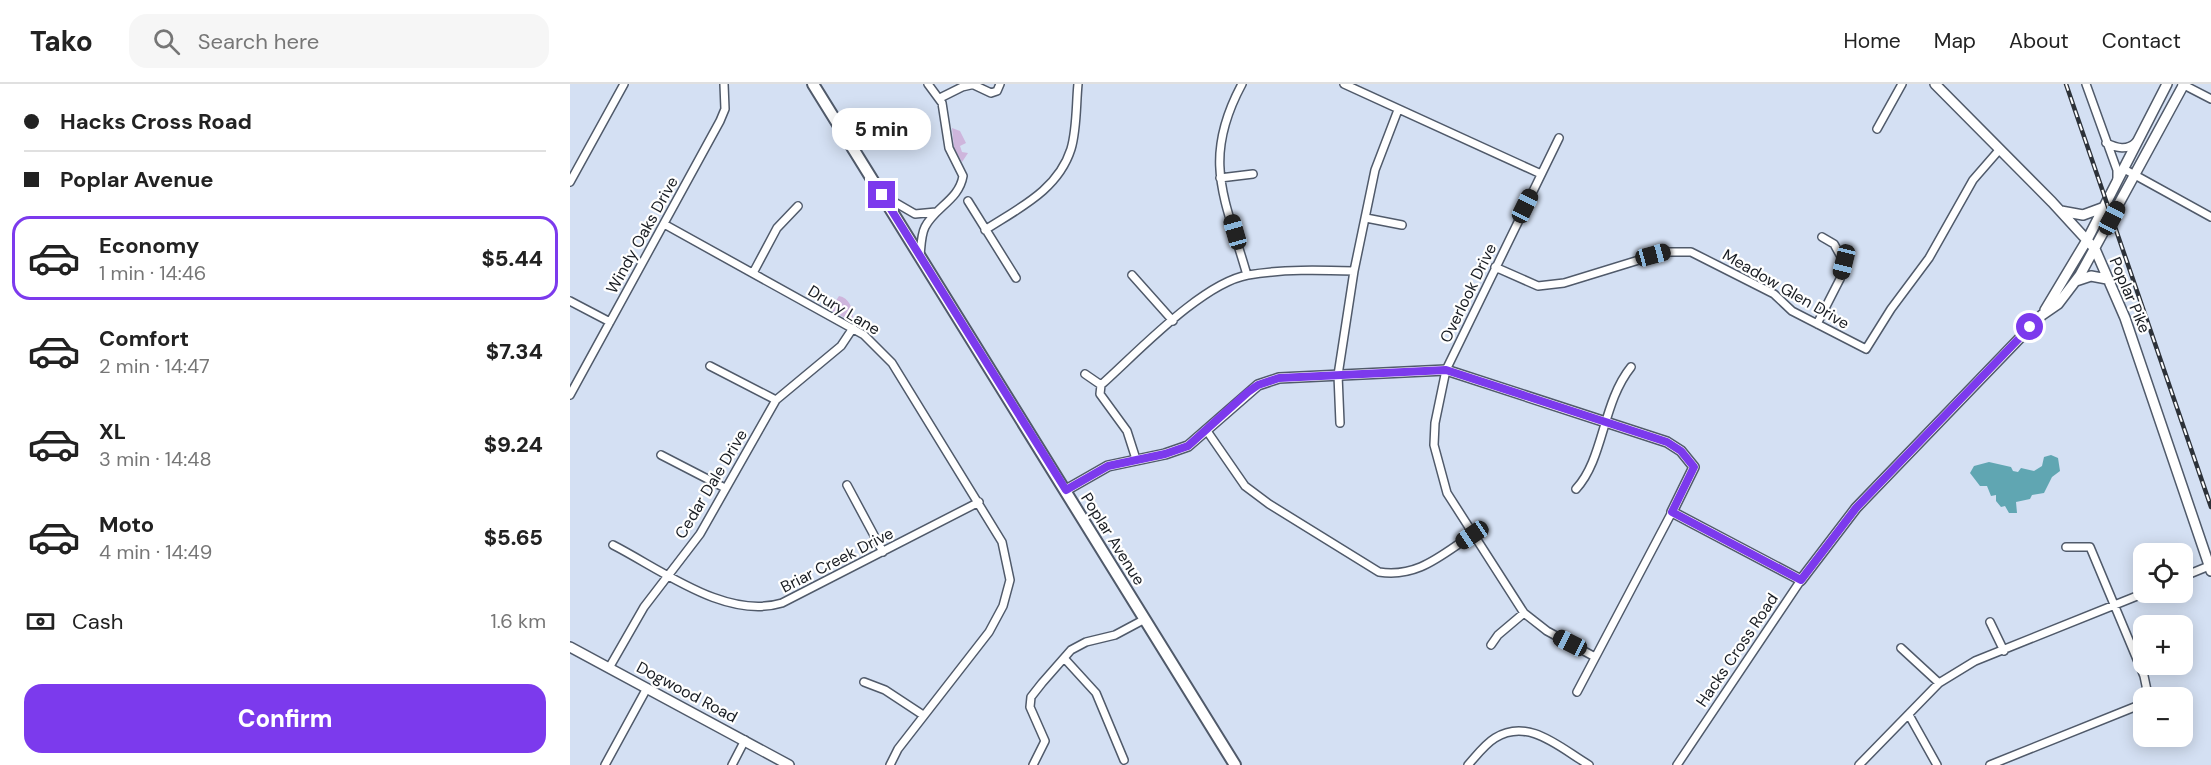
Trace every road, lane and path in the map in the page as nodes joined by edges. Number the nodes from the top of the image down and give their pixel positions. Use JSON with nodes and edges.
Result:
{"nodes":[{"id":1,"x":724,"y":84,"type":"edge"},
{"id":2,"x":813,"y":84,"type":"edge"},
{"id":3,"x":928,"y":84,"type":"edge"},
{"id":4,"x":975,"y":84,"type":"edge"},
{"id":5,"x":1000,"y":84,"type":"edge"},
{"id":6,"x":1078,"y":84,"type":"edge"},
{"id":7,"x":1242,"y":84,"type":"edge"},
{"id":8,"x":1344,"y":84,"type":"edge"},
{"id":9,"x":1902,"y":84,"type":"edge"},
{"id":10,"x":1935,"y":84,"type":"edge"},
{"id":11,"x":2086,"y":84,"type":"edge"},
{"id":12,"x":2167,"y":84,"type":"edge"},
{"id":13,"x":2183,"y":84,"type":"edge"},
{"id":14,"x":622,"y":85,"type":"edge"},
{"id":15,"x":940,"y":98,"type":"junction"},
{"id":16,"x":2211,"y":99,"type":"edge"},
{"id":17,"x":1398,"y":110,"type":"junction"},
{"id":18,"x":1877,"y":129,"type":"dead end"},
{"id":19,"x":1559,"y":138,"type":"dead end"},
{"id":20,"x":2140,"y":138,"type":"junction"},
{"id":21,"x":2106,"y":143,"type":"junction"},
{"id":22,"x":2000,"y":149,"type":"junction"},
{"id":23,"x":2124,"y":169,"type":"junction"},
{"id":24,"x":1252,"y":174,"type":"dead end"},
{"id":25,"x":1541,"y":174,"type":"junction"},
{"id":26,"x":2135,"y":175,"type":"junction"},
{"id":27,"x":1220,"y":178,"type":"junction"},
{"id":28,"x":2117,"y":180,"type":"junction"},
{"id":29,"x":570,"y":182,"type":"edge"},
{"id":30,"x":882,"y":195,"type":"junction"},
{"id":31,"x":968,"y":201,"type":"dead end"},
{"id":32,"x":798,"y":206,"type":"dead end"},
{"id":33,"x":2102,"y":208,"type":"junction"},
{"id":34,"x":2059,"y":210,"type":"junction"},
{"id":35,"x":936,"y":212,"type":"junction"},
{"id":36,"x":2211,"y":217,"type":"edge"},
{"id":37,"x":1366,"y":218,"type":"junction"},
{"id":38,"x":664,"y":224,"type":"junction"},
{"id":39,"x":1402,"y":225,"type":"dead end"},
{"id":40,"x":985,"y":230,"type":"junction"},
{"id":41,"x":1822,"y":237,"type":"dead end"},
{"id":42,"x":2087,"y":240,"type":"junction"},
{"id":43,"x":2095,"y":249,"type":"junction"},
{"id":44,"x":920,"y":256,"type":"junction"},
{"id":45,"x":1496,"y":267,"type":"junction"},
{"id":46,"x":1354,"y":271,"type":"junction"},
{"id":47,"x":753,"y":273,"type":"junction"},
{"id":48,"x":1132,"y":275,"type":"dead end"},
{"id":49,"x":1247,"y":275,"type":"junction"},
{"id":50,"x":1016,"y":278,"type":"dead end"},
{"id":51,"x":2107,"y":279,"type":"junction"},
{"id":52,"x":2076,"y":281,"type":"junction"},
{"id":53,"x":570,"y":301,"type":"edge"},
{"id":54,"x":2042,"y":315,"type":"junction"},
{"id":55,"x":1173,"y":321,"type":"junction"},
{"id":56,"x":610,"y":322,"type":"junction"},
{"id":57,"x":1817,"y":324,"type":"junction"},
{"id":58,"x":853,"y":328,"type":"junction"},
{"id":59,"x":710,"y":366,"type":"dead end"},
{"id":60,"x":1630,"y":367,"type":"dead end"},
{"id":61,"x":1446,"y":370,"type":"junction"},
{"id":62,"x":1085,"y":374,"type":"dead end"},
{"id":63,"x":1338,"y":375,"type":"junction"},
{"id":64,"x":1101,"y":385,"type":"junction"},
{"id":65,"x":570,"y":395,"type":"edge"},
{"id":66,"x":776,"y":400,"type":"junction"},
{"id":67,"x":1604,"y":421,"type":"junction"},
{"id":68,"x":1340,"y":423,"type":"dead end"},
{"id":69,"x":1207,"y":431,"type":"junction"},
{"id":70,"x":661,"y":455,"type":"dead end"},
{"id":71,"x":1136,"y":459,"type":"junction"},
{"id":72,"x":847,"y":485,"type":"dead end"},
{"id":73,"x":725,"y":488,"type":"junction"},
{"id":74,"x":1576,"y":489,"type":"dead end"},
{"id":75,"x":1066,"y":490,"type":"junction"},
{"id":76,"x":979,"y":502,"type":"junction"},
{"id":77,"x":1672,"y":512,"type":"junction"},
{"id":78,"x":1472,"y":535,"type":"junction"},
{"id":79,"x":613,"y":545,"type":"dead end"},
{"id":80,"x":2066,"y":547,"type":"dead end"},
{"id":81,"x":883,"y":552,"type":"junction"},
{"id":82,"x":2210,"y":568,"type":"edge"},
{"id":83,"x":2193,"y":573,"type":"edge"},
{"id":84,"x":669,"y":574,"type":"junction"},
{"id":85,"x":1801,"y":580,"type":"junction"},
{"id":86,"x":2133,"y":598,"type":"edge"},
{"id":87,"x":2115,"y":606,"type":"junction"},
{"id":88,"x":1524,"y":613,"type":"junction"},
{"id":89,"x":1145,"y":619,"type":"junction"},
{"id":90,"x":1990,"y":622,"type":"dead end"},
{"id":91,"x":1491,"y":645,"type":"dead end"},
{"id":92,"x":570,"y":647,"type":"edge"},
{"id":93,"x":1901,"y":648,"type":"dead end"},
{"id":94,"x":2004,"y":651,"type":"junction"},
{"id":95,"x":1595,"y":657,"type":"junction"},
{"id":96,"x":1064,"y":658,"type":"junction"},
{"id":97,"x":609,"y":668,"type":"junction"},
{"id":98,"x":864,"y":682,"type":"dead end"},
{"id":99,"x":1939,"y":683,"type":"junction"},
{"id":100,"x":2145,"y":687,"type":"edge"},
{"id":101,"x":647,"y":688,"type":"junction"},
{"id":102,"x":1576,"y":692,"type":"dead end"},
{"id":103,"x":2133,"y":708,"type":"edge"},
{"id":104,"x":923,"y":715,"type":"junction"},
{"id":105,"x":1909,"y":715,"type":"junction"},
{"id":106,"x":745,"y":740,"type":"junction"},
{"id":107,"x":1124,"y":760,"type":"dead end"},
{"id":108,"x":606,"y":765,"type":"edge"},
{"id":109,"x":732,"y":765,"type":"edge"},
{"id":110,"x":789,"y":765,"type":"edge"},
{"id":111,"x":890,"y":765,"type":"edge"},
{"id":112,"x":1033,"y":765,"type":"edge"},
{"id":113,"x":1235,"y":765,"type":"edge"},
{"id":114,"x":1468,"y":765,"type":"edge"},
{"id":115,"x":1589,"y":765,"type":"edge"},
{"id":116,"x":1677,"y":765,"type":"edge"},
{"id":117,"x":1859,"y":765,"type":"edge"},
{"id":118,"x":1937,"y":765,"type":"edge"},
{"id":119,"x":1990,"y":765,"type":"edge"}],
"edges":[{"from":1,"to":38,"type":"street","name":"Windy Oaks Drive"},
{"from":2,"to":30,"type":"main road","name":"Poplar Avenue"},
{"from":3,"to":15,"type":"street"},
{"from":4,"to":5,"type":"street"},
{"from":4,"to":15,"type":"street"},
{"from":6,"to":40,"type":"street"},
{"from":7,"to":27,"type":"street"},
{"from":8,"to":17,"type":"street"},
{"from":9,"to":18,"type":"street"},
{"from":10,"to":22,"type":"street","name":"Poplar Pike"},
{"from":11,"to":21,"type":"street"},
{"from":12,"to":20,"type":"street","name":"Hacks Cross Road"},
{"from":13,"to":16,"type":"street"},
{"from":13,"to":26,"type":"street","name":"Hacks Cross Road"},
{"from":14,"to":29,"type":"street"},
{"from":15,"to":35,"type":"street"},
{"from":17,"to":25,"type":"street"},
{"from":17,"to":37,"type":"street"},
{"from":19,"to":25,"type":"street","name":"Overlook Drive"},
{"from":20,"to":21,"type":"street"},
{"from":20,"to":23,"type":"street","name":"Hacks Cross Road"},
{"from":21,"to":28,"type":"street"},
{"from":22,"to":34,"type":"street","name":"Poplar Pike"},
{"from":22,"to":57,"type":"street","name":"Meadow Glen Drive"},
{"from":23,"to":26,"type":"street"},
{"from":23,"to":28,"type":"street","name":"Hacks Cross Road"},
{"from":24,"to":27,"type":"street"},
{"from":25,"to":45,"type":"street","name":"Overlook Drive"},
{"from":26,"to":36,"type":"street"},
{"from":26,"to":43,"type":"street","name":"Hacks Cross Road"},
{"from":27,"to":49,"type":"street"},
{"from":28,"to":33,"type":"street","name":"Hacks Cross Road"},
{"from":30,"to":35,"type":"street"},
{"from":30,"to":44,"type":"main road","name":"Poplar Avenue"},
{"from":31,"to":40,"type":"street"},
{"from":32,"to":47,"type":"street"},
{"from":33,"to":34,"type":"street"},
{"from":33,"to":42,"type":"street","name":"Hacks Cross Road"},
{"from":34,"to":42,"type":"street","name":"Poplar Pike"},
{"from":35,"to":44,"type":"street"},
{"from":37,"to":39,"type":"street"},
{"from":37,"to":46,"type":"street"},
{"from":38,"to":47,"type":"street","name":"Drury Lane"},
{"from":38,"to":56,"type":"street","name":"Windy Oaks Drive"},
{"from":40,"to":50,"type":"street"},
{"from":41,"to":57,"type":"street"},
{"from":42,"to":43,"type":"street","name":"Poplar Pike"},
{"from":42,"to":54,"type":"street","name":"Hacks Cross Road"},
{"from":43,"to":51,"type":"street","name":"Poplar Pike"},
{"from":43,"to":52,"type":"street","name":"Hacks Cross Road"},
{"from":44,"to":75,"type":"main road","name":"Poplar Avenue"},
{"from":45,"to":57,"type":"street","name":"Meadow Glen Drive"},
{"from":45,"to":61,"type":"street","name":"Overlook Drive"},
{"from":46,"to":49,"type":"street"},
{"from":46,"to":63,"type":"street"},
{"from":47,"to":58,"type":"street","name":"Drury Lane"},
{"from":48,"to":55,"type":"street"},
{"from":49,"to":55,"type":"street"},
{"from":51,"to":52,"type":"street"},
{"from":51,"to":82,"type":"street","name":"Poplar Pike"},
{"from":52,"to":54,"type":"street","name":"Hacks Cross Road"},
{"from":53,"to":56,"type":"street"},
{"from":54,"to":85,"type":"street","name":"Hacks Cross Road"},
{"from":55,"to":64,"type":"street"},
{"from":56,"to":65,"type":"street","name":"Windy Oaks Drive"},
{"from":58,"to":66,"type":"street","name":"Cedar Dale Drive"},
{"from":58,"to":76,"type":"street","name":"Drury Lane"},
{"from":59,"to":66,"type":"street"},
{"from":60,"to":67,"type":"street"},
{"from":61,"to":63,"type":"street"},
{"from":61,"to":67,"type":"street"},
{"from":61,"to":78,"type":"street","name":"Overlook Drive"},
{"from":62,"to":64,"type":"street"},
{"from":63,"to":68,"type":"street"},
{"from":63,"to":69,"type":"street"},
{"from":64,"to":71,"type":"street"},
{"from":66,"to":73,"type":"street","name":"Cedar Dale Drive"},
{"from":67,"to":74,"type":"street"},
{"from":67,"to":77,"type":"street"},
{"from":69,"to":71,"type":"street"},
{"from":69,"to":78,"type":"street"},
{"from":70,"to":73,"type":"street"},
{"from":71,"to":75,"type":"street"},
{"from":72,"to":81,"type":"street"},
{"from":73,"to":84,"type":"street","name":"Cedar Dale Drive"},
{"from":75,"to":89,"type":"main road","name":"Poplar Avenue"},
{"from":76,"to":81,"type":"street","name":"Briar Creek Drive"},
{"from":76,"to":104,"type":"street","name":"Drury Lane"},
{"from":77,"to":85,"type":"street"},
{"from":77,"to":95,"type":"street"},
{"from":78,"to":88,"type":"street","name":"Overlook Drive"},
{"from":79,"to":84,"type":"street","name":"Briar Creek Drive"},
{"from":80,"to":87,"type":"street"},
{"from":81,"to":84,"type":"street","name":"Briar Creek Drive"},
{"from":82,"to":83,"type":"street"},
{"from":84,"to":97,"type":"street","name":"Cedar Dale Drive"},
{"from":85,"to":116,"type":"street","name":"Hacks Cross Road"},
{"from":86,"to":87,"type":"street"},
{"from":87,"to":94,"type":"street"},
{"from":87,"to":100,"type":"street"},
{"from":88,"to":91,"type":"street"},
{"from":88,"to":95,"type":"street","name":"Overlook Drive"},
{"from":89,"to":96,"type":"street"},
{"from":89,"to":113,"type":"main road","name":"Poplar Avenue"},
{"from":90,"to":94,"type":"street"},
{"from":92,"to":97,"type":"street","name":"Dogwood Road"},
{"from":93,"to":99,"type":"street"},
{"from":94,"to":99,"type":"street"},
{"from":95,"to":102,"type":"street"},
{"from":96,"to":107,"type":"street"},
{"from":96,"to":112,"type":"street"},
{"from":97,"to":101,"type":"street","name":"Dogwood Road"},
{"from":98,"to":104,"type":"street"},
{"from":99,"to":105,"type":"street"},
{"from":101,"to":106,"type":"street","name":"Dogwood Road"},
{"from":101,"to":108,"type":"street"},
{"from":103,"to":119,"type":"street"},
{"from":104,"to":111,"type":"street","name":"Drury Lane"},
{"from":105,"to":117,"type":"street"},
{"from":105,"to":118,"type":"street"},
{"from":106,"to":109,"type":"street"},
{"from":106,"to":110,"type":"street","name":"Dogwood Road"},
{"from":114,"to":115,"type":"street"}]}
